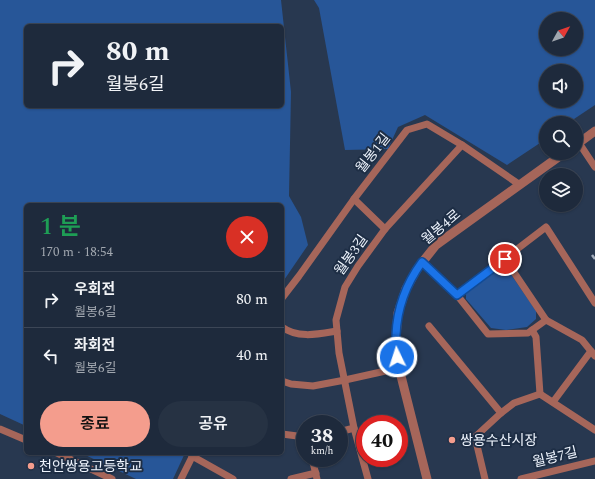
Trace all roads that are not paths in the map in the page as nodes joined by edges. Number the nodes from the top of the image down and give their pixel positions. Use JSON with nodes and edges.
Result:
{"nodes":[{"id":1,"x":595,"y":131,"type":"edge"},
{"id":2,"x":583,"y":140,"type":"edge"},
{"id":3,"x":462,"y":146,"type":"junction"},
{"id":4,"x":583,"y":152,"type":"edge"},
{"id":5,"x":554,"y":160,"type":"edge"},
{"id":6,"x":595,"y":167,"type":"edge"},
{"id":7,"x":520,"y":185,"type":"junction"},
{"id":8,"x":354,"y":199,"type":"junction"},
{"id":9,"x":385,"y":229,"type":"junction"},
{"id":10,"x":505,"y":259,"type":"junction"},
{"id":11,"x":422,"y":262,"type":"junction"},
{"id":12,"x":284,"y":295,"type":"edge"},
{"id":13,"x":457,"y":295,"type":"junction"},
{"id":14,"x":595,"y":303,"type":"edge"},
{"id":15,"x":546,"y":320,"type":"junction"},
{"id":16,"x":429,"y":326,"type":"dead end"},
{"id":17,"x":284,"y":328,"type":"edge"},
{"id":18,"x":532,"y":330,"type":"junction"},
{"id":19,"x":337,"y":331,"type":"junction"},
{"id":20,"x":593,"y":353,"type":"edge"},
{"id":21,"x":399,"y":368,"type":"junction"},
{"id":22,"x":345,"y":380,"type":"junction"},
{"id":23,"x":284,"y":382,"type":"edge"},
{"id":24,"x":540,"y":394,"type":"junction"},
{"id":25,"x":553,"y":402,"type":"junction"},
{"id":26,"x":501,"y":413,"type":"junction"},
{"id":27,"x":354,"y":428,"type":"junction"},
{"id":28,"x":0,"y":429,"type":"edge"},
{"id":29,"x":348,"y":430,"type":"edge"},
{"id":30,"x":595,"y":430,"type":"edge"},
{"id":31,"x":284,"y":434,"type":"edge"},
{"id":32,"x":296,"y":436,"type":"edge"},
{"id":33,"x":24,"y":439,"type":"edge"},
{"id":34,"x":61,"y":455,"type":"edge"},
{"id":35,"x":193,"y":455,"type":"edge"},
{"id":36,"x":595,"y":461,"type":"edge"},
{"id":37,"x":317,"y":476,"type":"edge"},
{"id":38,"x":112,"y":479,"type":"edge"},
{"id":39,"x":181,"y":479,"type":"edge"},
{"id":40,"x":233,"y":479,"type":"edge"},
{"id":41,"x":291,"y":479,"type":"edge"},
{"id":42,"x":368,"y":479,"type":"edge"},
{"id":43,"x":427,"y":479,"type":"edge"},
{"id":44,"x":485,"y":479,"type":"edge"},
{"id":45,"x":521,"y":479,"type":"edge"}],
"edges":[{"from":1,"to":2,"type":"street"},
{"from":3,"to":7,"type":"street","name":"월봉1길"},
{"from":3,"to":8,"type":"street","name":"월봉1길"},
{"from":3,"to":9,"type":"street","name":"월봉3길"},
{"from":4,"to":6,"type":"street"},
{"from":5,"to":7,"type":"street","name":"월봉4로"},
{"from":7,"to":11,"type":"street","name":"월봉4로"},
{"from":8,"to":9,"type":"street"},
{"from":8,"to":12,"type":"street","name":"월봉1길"},
{"from":9,"to":19,"type":"street","name":"월봉3길"},
{"from":10,"to":13,"type":"street"},
{"from":10,"to":14,"type":"street"},
{"from":10,"to":15,"type":"street"},
{"from":11,"to":13,"type":"street"},
{"from":11,"to":21,"type":"street","name":"월봉4로"},
{"from":13,"to":18,"type":"street"},
{"from":15,"to":18,"type":"street"},
{"from":15,"to":20,"type":"street"},
{"from":16,"to":26,"type":"street"},
{"from":17,"to":19,"type":"street"},
{"from":18,"to":24,"type":"street"},
{"from":19,"to":22,"type":"street","name":"월봉3길"},
{"from":20,"to":25,"type":"street"},
{"from":21,"to":22,"type":"street"},
{"from":21,"to":43,"type":"street","name":"월봉4로"},
{"from":22,"to":23,"type":"street"},
{"from":22,"to":27,"type":"street","name":"월봉3길"},
{"from":24,"to":25,"type":"street"},
{"from":24,"to":26,"type":"street"},
{"from":25,"to":30,"type":"street"},
{"from":26,"to":44,"type":"street"},
{"from":27,"to":29,"type":"street"},
{"from":27,"to":42,"type":"street","name":"월봉3길"},
{"from":28,"to":33,"type":"street"},
{"from":31,"to":32,"type":"street"},
{"from":34,"to":38,"type":"street"},
{"from":35,"to":39,"type":"street"},
{"from":35,"to":40,"type":"street"},
{"from":36,"to":45,"type":"street","name":"월봉7길"},
{"from":37,"to":41,"type":"street"}]}
